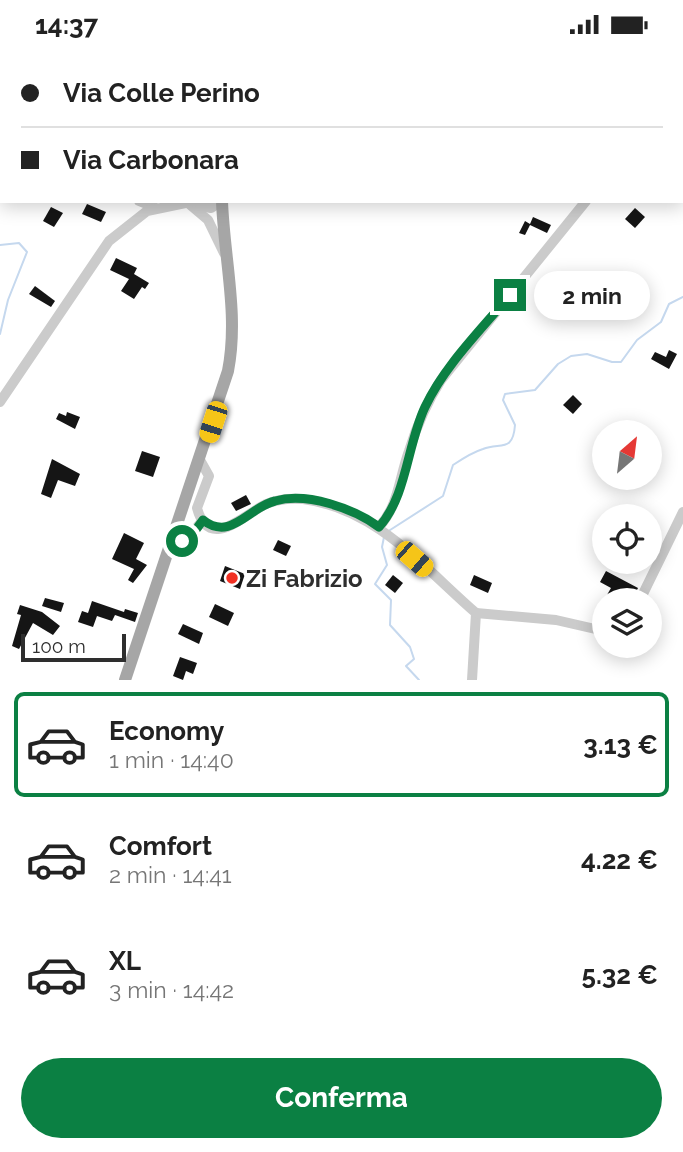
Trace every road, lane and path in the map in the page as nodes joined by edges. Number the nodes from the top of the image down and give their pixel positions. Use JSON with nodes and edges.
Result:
{"nodes":[{"id":1,"x":144,"y":203,"type":"edge"},
{"id":2,"x":185,"y":203,"type":"edge"},
{"id":3,"x":192,"y":203,"type":"edge"},
{"id":4,"x":194,"y":203,"type":"edge"},
{"id":5,"x":218,"y":203,"type":"edge"},
{"id":6,"x":222,"y":203,"type":"edge"},
{"id":7,"x":584,"y":203,"type":"edge"},
{"id":8,"x":156,"y":208,"type":"junction"},
{"id":9,"x":225,"y":253,"type":"junction"},
{"id":10,"x":0,"y":402,"type":"edge"},
{"id":11,"x":200,"y":460,"type":"junction"},
{"id":12,"x":683,"y":512,"type":"edge"},
{"id":13,"x":203,"y":520,"type":"junction"},
{"id":14,"x":380,"y":528,"type":"junction"},
{"id":15,"x":172,"y":541,"type":"junction"},
{"id":16,"x":646,"y":588,"type":"edge"},
{"id":17,"x":476,"y":614,"type":"junction"},
{"id":18,"x":592,"y":628,"type":"edge"},
{"id":19,"x":125,"y":680,"type":"edge"},
{"id":20,"x":472,"y":680,"type":"edge"}],
"edges":[{"from":1,"to":8,"type":"street"},
{"from":2,"to":8,"type":"street"},
{"from":3,"to":9,"type":"street"},
{"from":4,"to":5,"type":"street"},
{"from":6,"to":9,"type":"main road"},
{"from":7,"to":14,"type":"street"},
{"from":8,"to":10,"type":"street"},
{"from":9,"to":11,"type":"main road"},
{"from":11,"to":13,"type":"street"},
{"from":11,"to":15,"type":"main road"},
{"from":12,"to":16,"type":"street"},
{"from":13,"to":14,"type":"street"},
{"from":13,"to":15,"type":"street"},
{"from":14,"to":17,"type":"street"},
{"from":15,"to":19,"type":"main road"},
{"from":17,"to":18,"type":"street"},
{"from":17,"to":20,"type":"street"}]}
